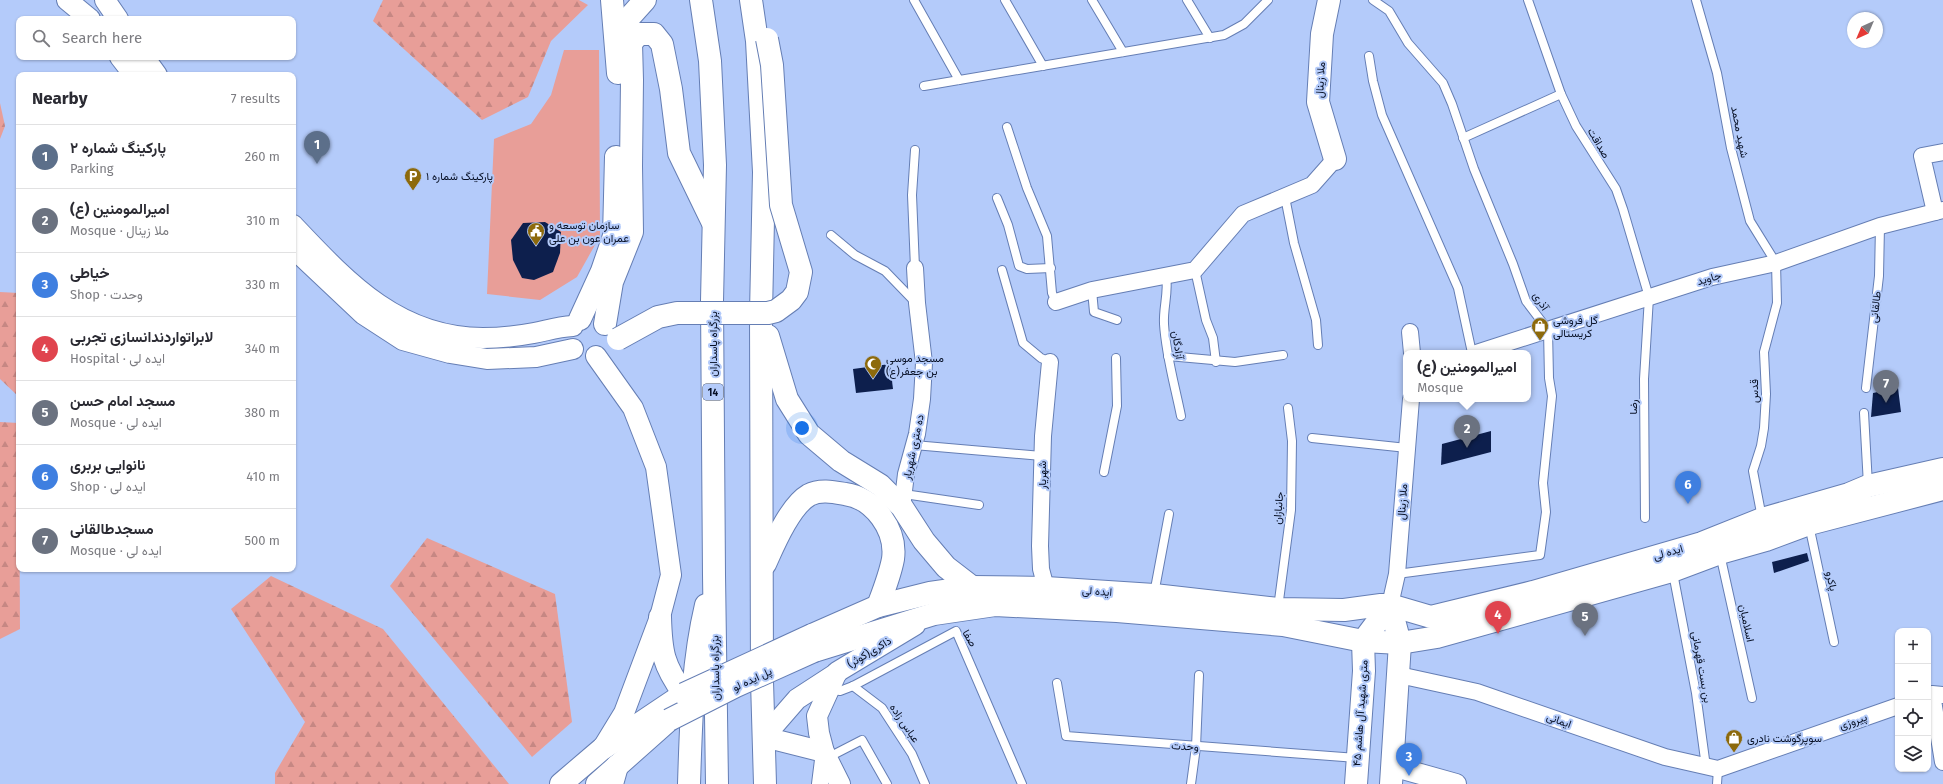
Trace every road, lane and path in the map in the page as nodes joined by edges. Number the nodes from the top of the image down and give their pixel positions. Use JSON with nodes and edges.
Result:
{"nodes":[{"id":1,"x":67,"y":0,"type":"edge"},
{"id":2,"x":106,"y":0,"type":"edge"},
{"id":3,"x":612,"y":0,"type":"edge"},
{"id":4,"x":645,"y":0,"type":"edge"},
{"id":5,"x":700,"y":0,"type":"edge"},
{"id":6,"x":914,"y":0,"type":"edge"},
{"id":7,"x":1005,"y":0,"type":"edge"},
{"id":8,"x":1092,"y":0,"type":"edge"},
{"id":9,"x":1187,"y":0,"type":"edge"},
{"id":10,"x":1268,"y":0,"type":"edge"},
{"id":11,"x":1329,"y":0,"type":"edge"},
{"id":12,"x":1373,"y":0,"type":"edge"},
{"id":13,"x":1528,"y":0,"type":"edge"},
{"id":14,"x":1696,"y":0,"type":"edge"},
{"id":15,"x":752,"y":4,"type":"edge"},
{"id":16,"x":86,"y":16,"type":"edge"},
{"id":17,"x":116,"y":16,"type":"edge"},
{"id":18,"x":1210,"y":38,"type":"junction"},
{"id":19,"x":631,"y":43,"type":"junction"},
{"id":20,"x":1123,"y":52,"type":"junction"},
{"id":21,"x":1369,"y":56,"type":"dead end"},
{"id":22,"x":122,"y":60,"type":"edge"},
{"id":23,"x":146,"y":60,"type":"edge"},
{"id":24,"x":1044,"y":66,"type":"junction"},
{"id":25,"x":132,"y":72,"type":"edge"},
{"id":26,"x":155,"y":72,"type":"edge"},
{"id":27,"x":959,"y":80,"type":"junction"},
{"id":28,"x":924,"y":86,"type":"dead end"},
{"id":29,"x":1561,"y":94,"type":"junction"},
{"id":30,"x":1007,"y":127,"type":"dead end"},
{"id":31,"x":1463,"y":138,"type":"junction"},
{"id":32,"x":915,"y":150,"type":"dead end"},
{"id":33,"x":1943,"y":152,"type":"edge"},
{"id":34,"x":1335,"y":159,"type":"joint"},
{"id":35,"x":1285,"y":197,"type":"junction"},
{"id":36,"x":997,"y":198,"type":"dead end"},
{"id":37,"x":1939,"y":211,"type":"edge"},
{"id":38,"x":714,"y":225,"type":"junction"},
{"id":39,"x":1880,"y":226,"type":"junction"},
{"id":40,"x":296,"y":228,"type":"edge"},
{"id":41,"x":831,"y":235,"type":"dead end"},
{"id":42,"x":296,"y":251,"type":"edge"},
{"id":43,"x":1776,"y":263,"type":"junction"},
{"id":44,"x":916,"y":268,"type":"joint"},
{"id":45,"x":1051,"y":268,"type":"junction"},
{"id":46,"x":1002,"y":270,"type":"dead end"},
{"id":47,"x":1195,"y":270,"type":"junction"},
{"id":48,"x":1166,"y":275,"type":"junction"},
{"id":49,"x":1092,"y":290,"type":"junction"},
{"id":50,"x":1649,"y":297,"type":"junction"},
{"id":51,"x":1056,"y":302,"type":"joint"},
{"id":52,"x":917,"y":303,"type":"junction"},
{"id":53,"x":761,"y":313,"type":"junction"},
{"id":54,"x":1117,"y":320,"type":"dead end"},
{"id":55,"x":576,"y":323,"type":"junction"},
{"id":56,"x":1548,"y":330,"type":"junction"},
{"id":57,"x":1410,"y":332,"type":"dead end"},
{"id":58,"x":607,"y":340,"type":"junction"},
{"id":59,"x":1318,"y":344,"type":"dead end"},
{"id":60,"x":573,"y":349,"type":"junction"},
{"id":61,"x":1412,"y":350,"type":"edge"},
{"id":62,"x":1471,"y":350,"type":"edge"},
{"id":63,"x":1485,"y":350,"type":"edge"},
{"id":64,"x":1283,"y":355,"type":"dead end"},
{"id":65,"x":1168,"y":356,"type":"junction"},
{"id":66,"x":1116,"y":358,"type":"dead end"},
{"id":67,"x":1050,"y":362,"type":"joint"},
{"id":68,"x":1216,"y":362,"type":"junction"},
{"id":69,"x":1866,"y":388,"type":"dead end"},
{"id":70,"x":1411,"y":402,"type":"edge"},
{"id":71,"x":1288,"y":408,"type":"dead end"},
{"id":72,"x":1864,"y":413,"type":"dead end"},
{"id":73,"x":1181,"y":416,"type":"dead end"},
{"id":74,"x":1312,"y":438,"type":"dead end"},
{"id":75,"x":914,"y":445,"type":"junction"},
{"id":76,"x":1407,"y":448,"type":"junction"},
{"id":77,"x":1042,"y":456,"type":"junction"},
{"id":78,"x":1943,"y":470,"type":"edge"},
{"id":79,"x":1104,"y":472,"type":"dead end"},
{"id":80,"x":1868,"y":486,"type":"junction"},
{"id":81,"x":1943,"y":489,"type":"edge"},
{"id":82,"x":903,"y":500,"type":"junction"},
{"id":83,"x":979,"y":505,"type":"dead end"},
{"id":84,"x":1169,"y":514,"type":"dead end"},
{"id":85,"x":1645,"y":518,"type":"dead end"},
{"id":86,"x":1762,"y":519,"type":"junction"},
{"id":87,"x":1809,"y":524,"type":"junction"},
{"id":88,"x":1766,"y":540,"type":"junction"},
{"id":89,"x":1720,"y":553,"type":"junction"},
{"id":90,"x":763,"y":568,"type":"junction"},
{"id":91,"x":1672,"y":571,"type":"junction"},
{"id":92,"x":1397,"y":574,"type":"junction"},
{"id":93,"x":714,"y":575,"type":"junction"},
{"id":94,"x":972,"y":587,"type":"junction"},
{"id":95,"x":1046,"y":588,"type":"junction"},
{"id":96,"x":1154,"y":595,"type":"junction"},
{"id":97,"x":1390,"y":605,"type":"junction"},
{"id":98,"x":878,"y":606,"type":"junction"},
{"id":99,"x":1278,"y":609,"type":"junction"},
{"id":100,"x":934,"y":614,"type":"junction"},
{"id":101,"x":660,"y":617,"type":"junction"},
{"id":102,"x":1363,"y":641,"type":"junction"},
{"id":103,"x":1834,"y":642,"type":"dead end"},
{"id":104,"x":813,"y":643,"type":"junction"},
{"id":105,"x":1400,"y":643,"type":"junction"},
{"id":106,"x":1399,"y":675,"type":"junction"},
{"id":107,"x":1199,"y":676,"type":"dead end"},
{"id":108,"x":833,"y":681,"type":"junction"},
{"id":109,"x":1057,"y":683,"type":"dead end"},
{"id":110,"x":853,"y":686,"type":"junction"},
{"id":111,"x":1936,"y":693,"type":"edge"},
{"id":112,"x":684,"y":694,"type":"junction"},
{"id":113,"x":1752,"y":698,"type":"dead end"},
{"id":114,"x":1895,"y":707,"type":"edge"},
{"id":115,"x":764,"y":737,"type":"junction"},
{"id":116,"x":1196,"y":747,"type":"junction"},
{"id":117,"x":602,"y":749,"type":"junction"},
{"id":118,"x":825,"y":755,"type":"junction"},
{"id":119,"x":1357,"y":758,"type":"junction"},
{"id":120,"x":1943,"y":762,"type":"edge"},
{"id":121,"x":1714,"y":773,"type":"edge"},
{"id":122,"x":614,"y":775,"type":"edge"},
{"id":123,"x":1392,"y":775,"type":"edge"},
{"id":124,"x":561,"y":784,"type":"edge"},
{"id":125,"x":597,"y":784,"type":"edge"},
{"id":126,"x":689,"y":784,"type":"edge"},
{"id":127,"x":717,"y":784,"type":"edge"},
{"id":128,"x":765,"y":784,"type":"edge"},
{"id":129,"x":820,"y":784,"type":"edge"},
{"id":130,"x":840,"y":784,"type":"edge"},
{"id":131,"x":887,"y":784,"type":"edge"},
{"id":132,"x":925,"y":784,"type":"edge"},
{"id":133,"x":1022,"y":784,"type":"edge"},
{"id":134,"x":1191,"y":784,"type":"edge"},
{"id":135,"x":1356,"y":784,"type":"edge"},
{"id":136,"x":1456,"y":784,"type":"edge"}],
"edges":[{"from":1,"to":16,"type":"street"},
{"from":2,"to":17,"type":"street"},
{"from":3,"to":55,"type":"main road"},
{"from":4,"to":19,"type":"main road"},
{"from":5,"to":38,"type":"main road","name":"بزرگراه پاسداران","number":"14"},
{"from":6,"to":27,"type":"lane"},
{"from":7,"to":24,"type":"lane"},
{"from":8,"to":20,"type":"lane"},
{"from":9,"to":18,"type":"lane"},
{"from":10,"to":18,"type":"lane"},
{"from":11,"to":34,"type":"main road","name":"ملا زینال"},
{"from":12,"to":31,"type":"lane","name":"آذری"},
{"from":13,"to":29,"type":"lane","name":"صداقت"},
{"from":14,"to":43,"type":"lane","name":"شهید محمد"},
{"from":15,"to":53,"type":"main road"},
{"from":15,"to":58,"type":"main road","bridge":true},
{"from":18,"to":20,"type":"lane"},
{"from":19,"to":38,"type":"main road"},
{"from":19,"to":58,"type":"main road"},
{"from":20,"to":24,"type":"lane"},
{"from":21,"to":62,"type":"lane"},
{"from":22,"to":25,"type":"street"},
{"from":23,"to":26,"type":"street"},
{"from":24,"to":27,"type":"lane"},
{"from":27,"to":28,"type":"lane"},
{"from":29,"to":31,"type":"lane"},
{"from":29,"to":50,"type":"lane","name":"صداقت"},
{"from":30,"to":45,"type":"lane"},
{"from":31,"to":56,"type":"lane","name":"آذری"},
{"from":32,"to":44,"type":"lane"},
{"from":33,"to":37,"type":"street"},
{"from":34,"to":35,"type":"street"},
{"from":35,"to":47,"type":"street"},
{"from":35,"to":59,"type":"lane"},
{"from":36,"to":45,"type":"lane"},
{"from":37,"to":39,"type":"street","name":"جاوید"},
{"from":38,"to":93,"type":"main road","name":"بزرگراه پاسداران","number":"14"},
{"from":39,"to":43,"type":"street","name":"جاوید"},
{"from":39,"to":69,"type":"lane","name":"طالقانی"},
{"from":40,"to":55,"type":"street"},
{"from":41,"to":52,"type":"lane"},
{"from":42,"to":60,"type":"street"},
{"from":43,"to":50,"type":"street","name":"جاوید"},
{"from":43,"to":86,"type":"lane","name":"قدس"},
{"from":44,"to":52,"type":"street","name":"ده متری شهریار"},
{"from":45,"to":51,"type":"lane"},
{"from":46,"to":67,"type":"lane"},
{"from":47,"to":48,"type":"street"},
{"from":47,"to":68,"type":"lane"},
{"from":48,"to":49,"type":"street"},
{"from":48,"to":65,"type":"lane","name":"آزادگان"},
{"from":49,"to":51,"type":"street"},
{"from":49,"to":54,"type":"lane"},
{"from":50,"to":56,"type":"street","name":"جاوید"},
{"from":50,"to":85,"type":"lane","name":"رضا"},
{"from":52,"to":75,"type":"street","name":"ده متری شهریار"},
{"from":53,"to":82,"type":"main road"},
{"from":53,"to":90,"type":"main road"},
{"from":55,"to":58,"type":"street"},
{"from":55,"to":60,"type":"street"},
{"from":56,"to":63,"type":"street","name":"جاوید"},
{"from":56,"to":92,"type":"lane"},
{"from":57,"to":61,"type":"street"},
{"from":58,"to":60,"type":"street"},
{"from":58,"to":101,"type":"street"},
{"from":64,"to":68,"type":"lane"},
{"from":65,"to":68,"type":"lane"},
{"from":65,"to":73,"type":"lane","name":"آزادگان"},
{"from":66,"to":79,"type":"lane"},
{"from":67,"to":77,"type":"street","name":"شهریار"},
{"from":70,"to":76,"type":"street","name":"ملا زینال"},
{"from":71,"to":99,"type":"lane","name":"جانبازان"},
{"from":72,"to":80,"type":"lane"},
{"from":74,"to":76,"type":"lane"},
{"from":75,"to":77,"type":"lane"},
{"from":75,"to":82,"type":"street","name":"ده متری شهریار"},
{"from":76,"to":92,"type":"street","name":"ملا زینال"},
{"from":77,"to":95,"type":"street","name":"شهریار"},
{"from":78,"to":80,"type":"main road","name":"ایده لى"},
{"from":80,"to":86,"type":"main road","name":"ایده لى"},
{"from":81,"to":87,"type":"main road","name":"ایده لى"},
{"from":82,"to":83,"type":"lane"},
{"from":82,"to":94,"type":"main road"},
{"from":84,"to":96,"type":"lane"},
{"from":86,"to":88,"type":"main road"},
{"from":86,"to":97,"type":"main road","name":"ایده لى"},
{"from":87,"to":88,"type":"main road","name":"ایده لى"},
{"from":87,"to":103,"type":"lane","name":"پاکرو"},
{"from":88,"to":89,"type":"main road","name":"ایده لى"},
{"from":89,"to":91,"type":"main road","name":"ایده لى"},
{"from":89,"to":113,"type":"lane","name":"اسلامیان"},
{"from":90,"to":98,"type":"main road"},
{"from":90,"to":115,"type":"main road"},
{"from":91,"to":105,"type":"main road","name":"ایده لى"},
{"from":91,"to":121,"type":"lane","name":"بن بست قهرمانی"},
{"from":92,"to":97,"type":"street","name":"ملا زینال"},
{"from":93,"to":126,"type":"main road"},
{"from":93,"to":127,"type":"main road","name":"بزرگراه پاسداران","number":"14"},
{"from":94,"to":95,"type":"main road","name":"ایده لی"},
{"from":94,"to":98,"type":"main road","name":"ایده لی"},
{"from":95,"to":96,"type":"main road","name":"ایده لی"},
{"from":96,"to":99,"type":"main road","name":"ایده لی"},
{"from":97,"to":99,"type":"main road","name":"ایده لی"},
{"from":97,"to":102,"type":"main road"},
{"from":97,"to":105,"type":"main road"},
{"from":98,"to":104,"type":"main road","name":"ایده لی"},
{"from":100,"to":102,"type":"main road","name":"ایده لی"},
{"from":100,"to":104,"type":"main road","name":"ایده لی"},
{"from":100,"to":108,"type":"street","name":"ذاکری(کوثر)"},
{"from":101,"to":112,"type":"main road"},
{"from":101,"to":117,"type":"street"},
{"from":102,"to":105,"type":"main road","name":"ایده لى"},
{"from":102,"to":119,"type":"main road","name":"۴۵ متری شهید آل هاشم"},
{"from":104,"to":112,"type":"main road","name":"پل ایده لو","bridge":true},
{"from":104,"to":122,"type":"main road","name":"پل ایده لو","bridge":true},
{"from":105,"to":106,"type":"main road"},
{"from":106,"to":121,"type":"street","name":"ایمانی"},
{"from":106,"to":123,"type":"main road"},
{"from":107,"to":116,"type":"lane"},
{"from":108,"to":110,"type":"lane","name":"صفا"},
{"from":108,"to":115,"type":"street","name":"ذاکری(کوثر)"},
{"from":108,"to":118,"type":"street"},
{"from":109,"to":116,"type":"lane","name":"وحدت"},
{"from":110,"to":132,"type":"lane","name":"عباس زاده"},
{"from":110,"to":133,"type":"lane","name":"صفا"},
{"from":111,"to":120,"type":"street"},
{"from":112,"to":117,"type":"main road","name":"پل ایده لو"},
{"from":114,"to":121,"type":"street","name":"پیروزی"},
{"from":115,"to":118,"type":"street"},
{"from":115,"to":128,"type":"main road"},
{"from":116,"to":119,"type":"lane","name":"وحدت"},
{"from":116,"to":134,"type":"lane"},
{"from":117,"to":124,"type":"main road","name":"پل ایده لو"},
{"from":118,"to":129,"type":"street"},
{"from":118,"to":130,"type":"street"},
{"from":118,"to":131,"type":"lane"},
{"from":119,"to":135,"type":"main road","name":"۴۵ متری شهید آل هاشم"},
{"from":122,"to":125,"type":"main road","name":"پل ایده لو"},
{"from":123,"to":136,"type":"street"}]}
